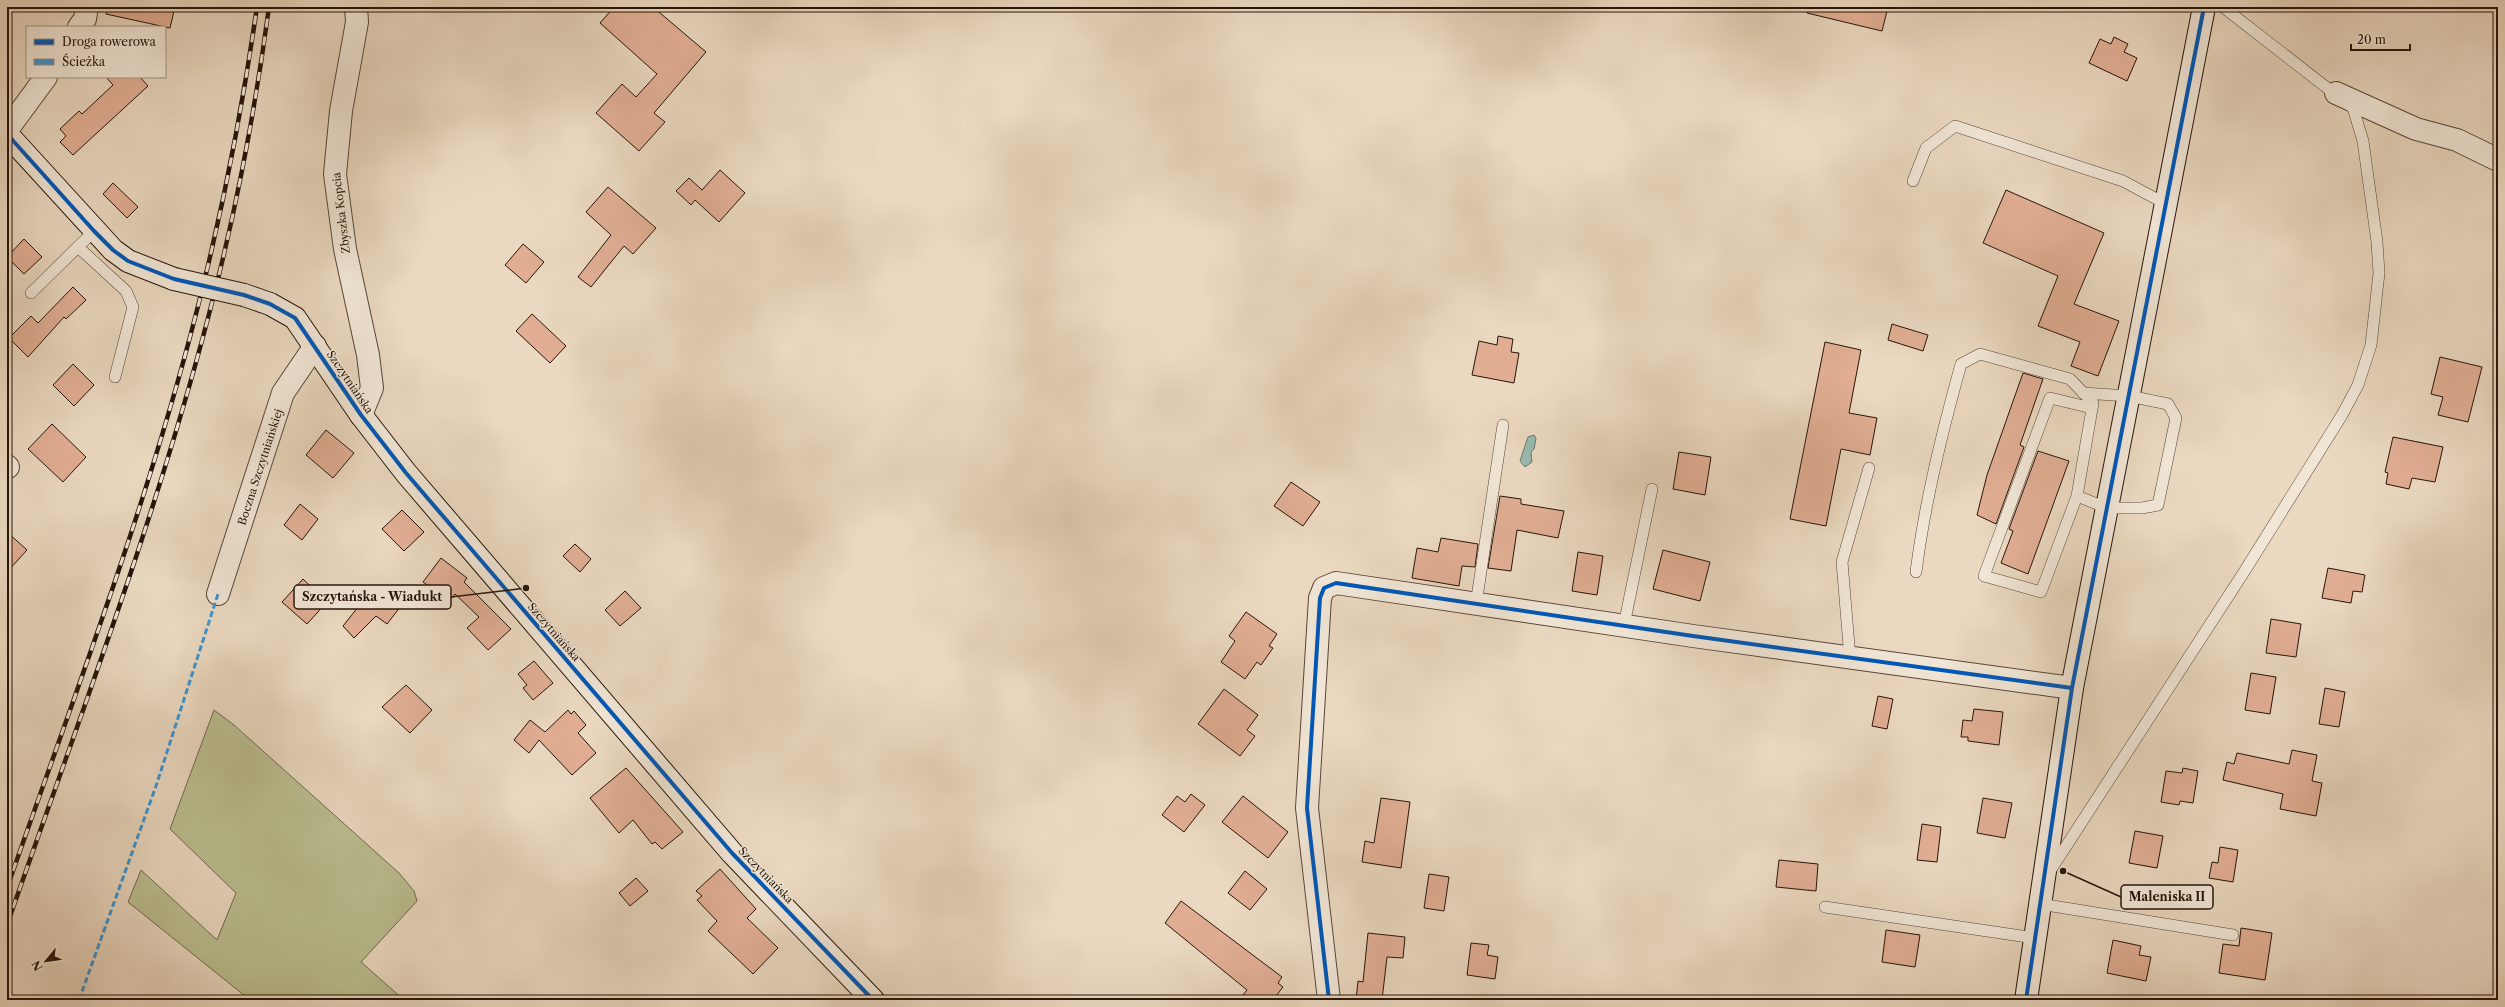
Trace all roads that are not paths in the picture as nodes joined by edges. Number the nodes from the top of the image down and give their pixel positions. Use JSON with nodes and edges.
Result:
{"nodes":[{"id":1,"x":87,"y":7,"type":"edge"},
{"id":2,"x":356,"y":7,"type":"edge"},
{"id":3,"x":2204,"y":7,"type":"edge"},
{"id":4,"x":2223,"y":7,"type":"edge"},
{"id":5,"x":80,"y":26,"type":"edge"},
{"id":6,"x":45,"y":78,"type":"edge"},
{"id":7,"x":2336,"y":93,"type":"junction"},
{"id":8,"x":7,"y":130,"type":"edge"},
{"id":9,"x":7,"y":134,"type":"edge"},
{"id":10,"x":2498,"y":160,"type":"edge"},
{"id":11,"x":1913,"y":181,"type":"dead end"},
{"id":12,"x":2166,"y":204,"type":"junction"},
{"id":13,"x":94,"y":231,"type":"junction"},
{"id":14,"x":78,"y":247,"type":"junction"},
{"id":15,"x":31,"y":293,"type":"dead end"},
{"id":16,"x":315,"y":346,"type":"junction"},
{"id":17,"x":115,"y":377,"type":"dead end"},
{"id":18,"x":2083,"y":393,"type":"junction"},
{"id":19,"x":2129,"y":396,"type":"junction"},
{"id":20,"x":2092,"y":408,"type":"junction"},
{"id":21,"x":361,"y":415,"type":"junction"},
{"id":22,"x":1503,"y":425,"type":"dead end"},
{"id":23,"x":1869,"y":468,"type":"dead end"},
{"id":24,"x":1652,"y":489,"type":"dead end"},
{"id":25,"x":2077,"y":496,"type":"junction"},
{"id":26,"x":2107,"y":508,"type":"junction"},
{"id":27,"x":1916,"y":572,"type":"dead end"},
{"id":28,"x":218,"y":594,"type":"dead end"},
{"id":29,"x":1476,"y":604,"type":"junction"},
{"id":30,"x":1624,"y":625,"type":"junction"},
{"id":31,"x":1850,"y":658,"type":"junction"},
{"id":32,"x":2072,"y":688,"type":"junction"},
{"id":33,"x":2043,"y":882,"type":"junction"},
{"id":34,"x":2040,"y":904,"type":"junction"},
{"id":35,"x":1825,"y":907,"type":"dead end"},
{"id":36,"x":2233,"y":934,"type":"dead end"},
{"id":37,"x":2035,"y":938,"type":"junction"},
{"id":38,"x":873,"y":1000,"type":"edge"},
{"id":39,"x":1329,"y":1000,"type":"edge"},
{"id":40,"x":2026,"y":1000,"type":"edge"}],
"edges":[{"from":1,"to":5,"type":"street"},
{"from":2,"to":21,"type":"street","name":"Zbyszka Kopcia"},
{"from":3,"to":12,"type":"street"},
{"from":4,"to":7,"type":"lane"},
{"from":6,"to":8,"type":"street"},
{"from":7,"to":10,"type":"street"},
{"from":7,"to":33,"type":"lane"},
{"from":9,"to":13,"type":"street","name":"Szczytniańska"},
{"from":11,"to":12,"type":"lane"},
{"from":12,"to":19,"type":"street"},
{"from":13,"to":14,"type":"lane"},
{"from":13,"to":16,"type":"street","name":"Szczytniańska","bridge":true},
{"from":14,"to":15,"type":"lane"},
{"from":14,"to":17,"type":"lane"},
{"from":16,"to":21,"type":"street","name":"Szczytniańska"},
{"from":16,"to":28,"type":"street","name":"Boczna Szczytniańskiej"},
{"from":18,"to":19,"type":"lane"},
{"from":18,"to":20,"type":"lane"},
{"from":18,"to":27,"type":"lane"},
{"from":19,"to":26,"type":"street"},
{"from":19,"to":26,"type":"lane"},
{"from":20,"to":25,"type":"lane"},
{"from":20,"to":25,"type":"lane"},
{"from":21,"to":38,"type":"street","name":"Szczytniańska"},
{"from":22,"to":29,"type":"lane"},
{"from":23,"to":31,"type":"lane"},
{"from":24,"to":30,"type":"lane"},
{"from":25,"to":26,"type":"lane"},
{"from":26,"to":32,"type":"street"},
{"from":29,"to":30,"type":"street"},
{"from":29,"to":39,"type":"street"},
{"from":30,"to":31,"type":"street"},
{"from":31,"to":32,"type":"street"},
{"from":32,"to":33,"type":"street"},
{"from":33,"to":34,"type":"street"},
{"from":34,"to":36,"type":"lane"},
{"from":34,"to":37,"type":"street"},
{"from":35,"to":37,"type":"lane"},
{"from":37,"to":40,"type":"street"}]}
